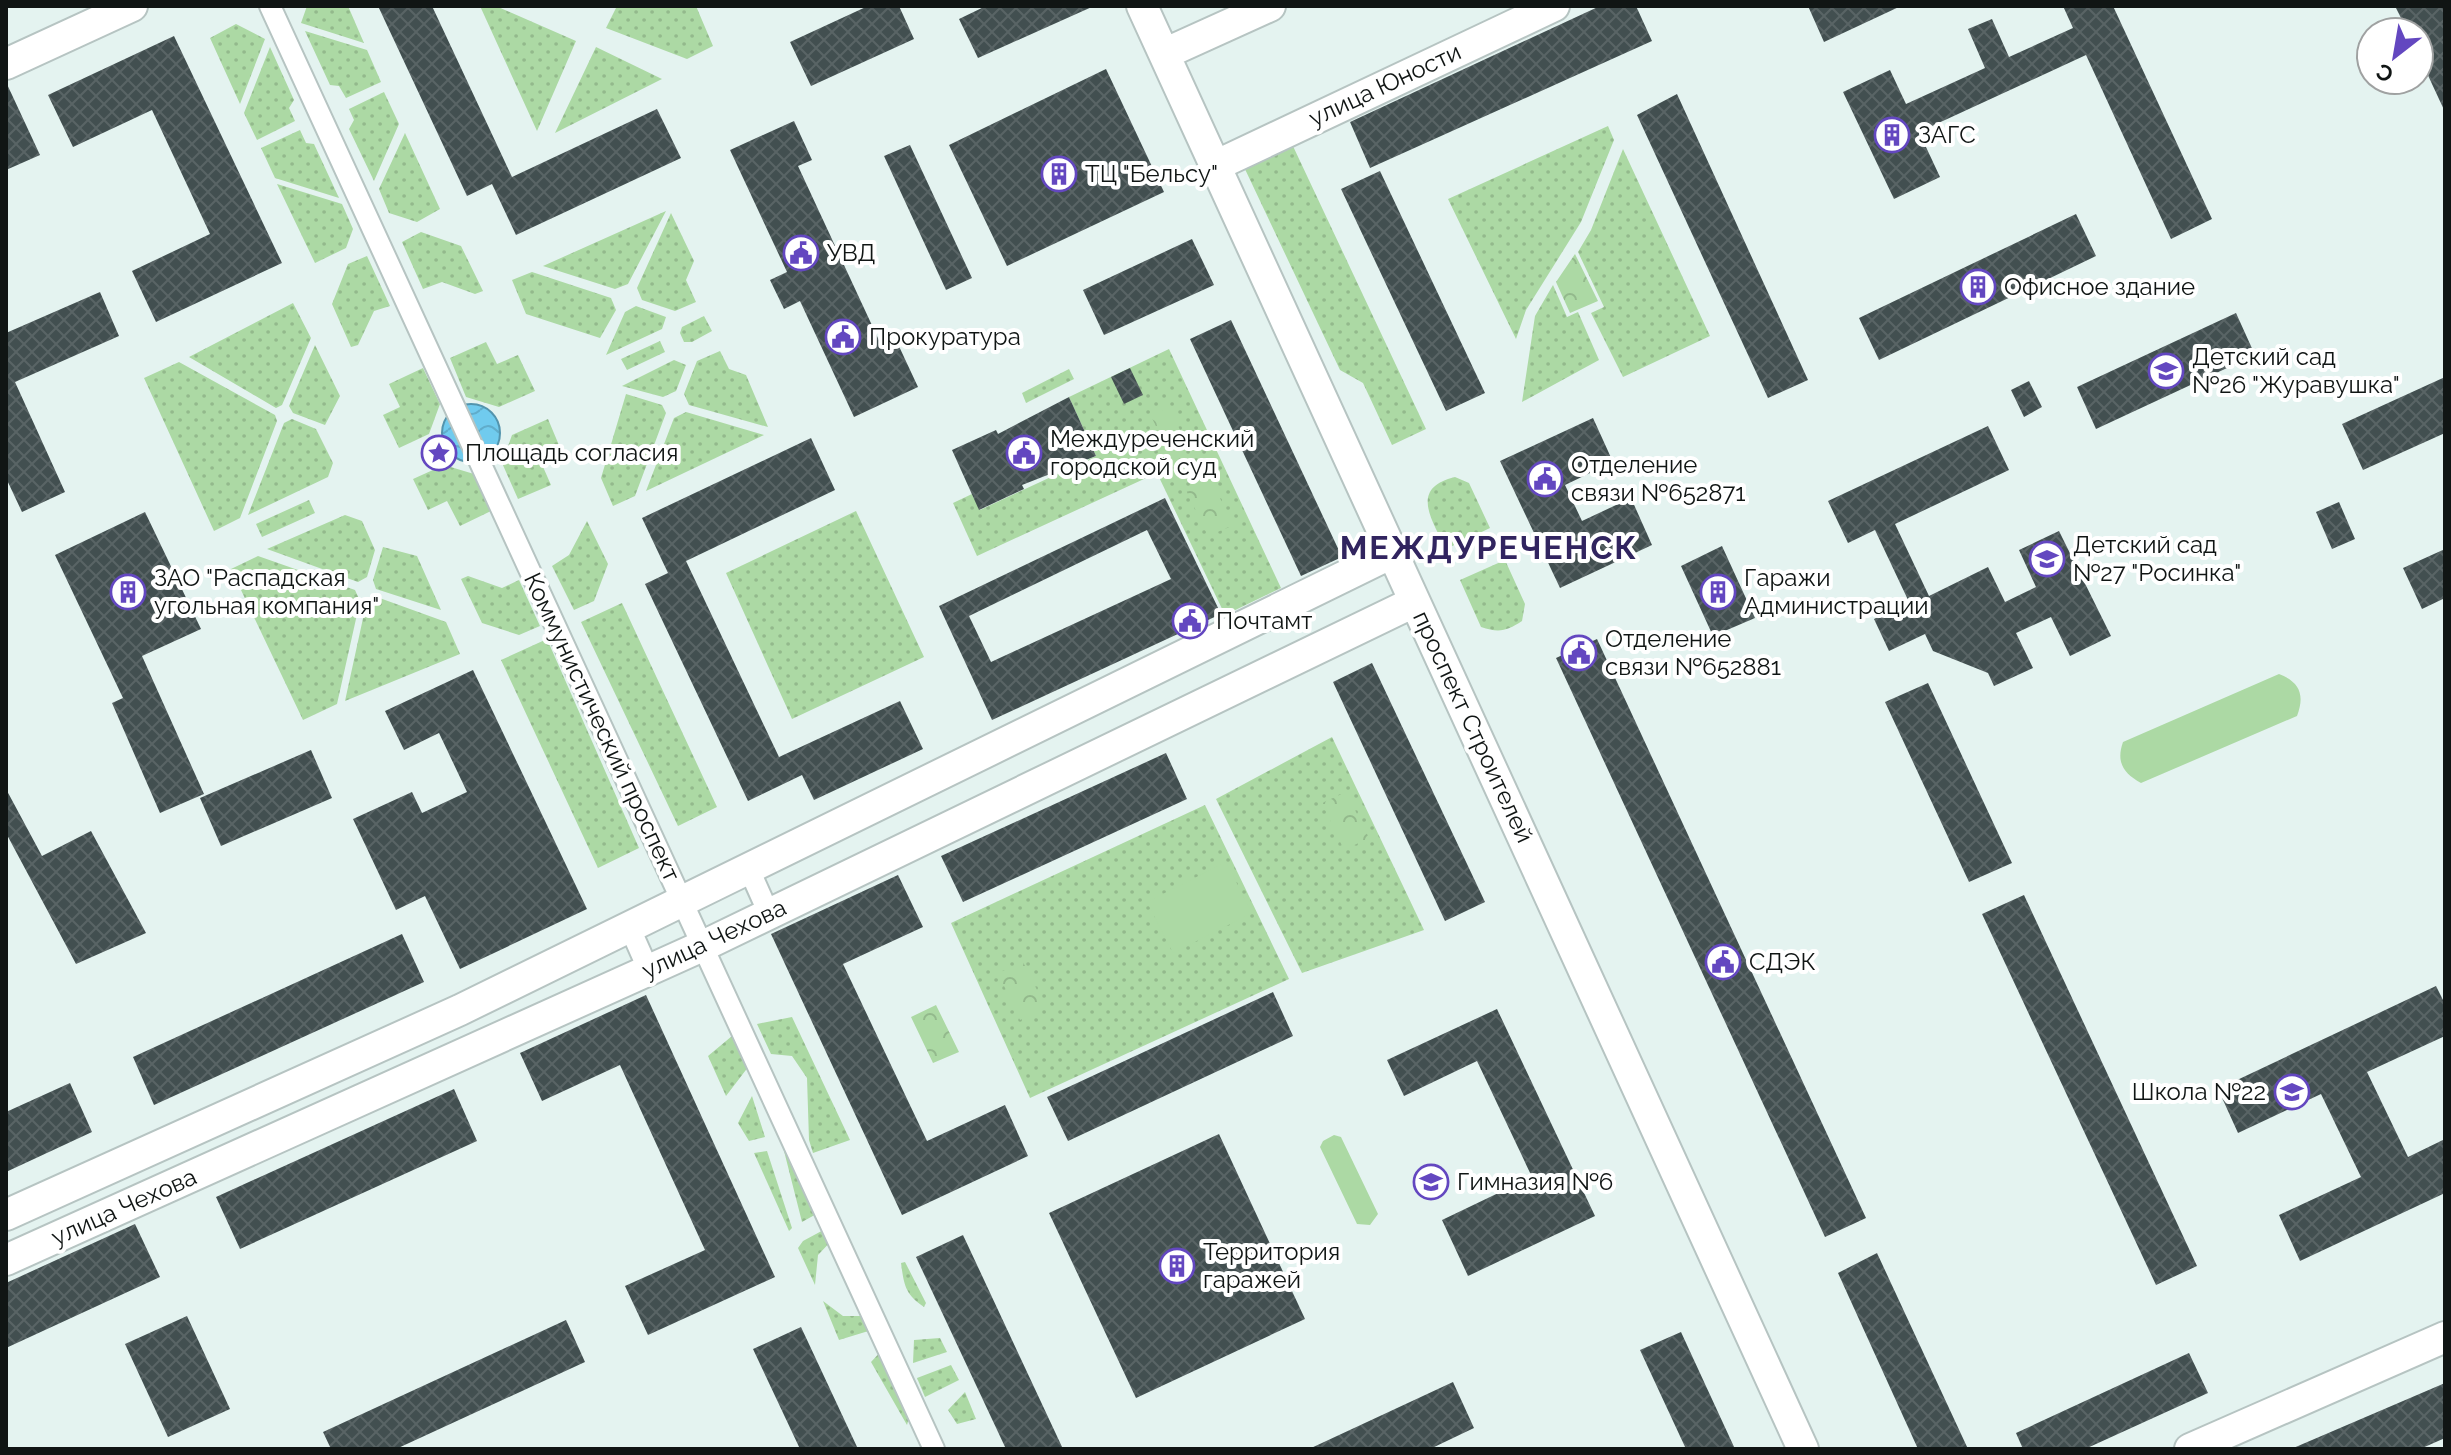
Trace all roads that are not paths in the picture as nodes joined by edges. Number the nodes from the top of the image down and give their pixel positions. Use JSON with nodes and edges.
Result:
{"nodes":[{"id":1,"x":132,"y":6,"type":"edge"},
{"id":2,"x":270,"y":6,"type":"edge"},
{"id":3,"x":1142,"y":6,"type":"edge"},
{"id":4,"x":1270,"y":6,"type":"edge"},
{"id":5,"x":1554,"y":6,"type":"edge"},
{"id":6,"x":1164,"y":54,"type":"junction"},
{"id":7,"x":6,"y":64,"type":"edge"},
{"id":8,"x":1217,"y":165,"type":"junction"},
{"id":9,"x":1392,"y":553,"type":"junction"},
{"id":10,"x":1414,"y":602,"type":"junction"},
{"id":11,"x":748,"y":867,"type":"junction"},
{"id":12,"x":682,"y":900,"type":"junction"},
{"id":13,"x":769,"y":914,"type":"junction"},
{"id":14,"x":629,"y":926,"type":"junction"},
{"id":15,"x":703,"y":946,"type":"junction"},
{"id":16,"x":648,"y":969,"type":"junction"},
{"id":17,"x":6,"y":1215,"type":"edge"},
{"id":18,"x":6,"y":1260,"type":"edge"},
{"id":19,"x":2445,"y":1337,"type":"edge"},
{"id":20,"x":934,"y":1449,"type":"edge"},
{"id":21,"x":1803,"y":1449,"type":"edge"},
{"id":22,"x":2190,"y":1449,"type":"edge"}],
"edges":[{"from":1,"to":7,"type":"street"},
{"from":2,"to":12,"type":"street","name":"Коммунистический проспект"},
{"from":3,"to":6,"type":"street","name":"проспект Строителей"},
{"from":4,"to":6,"type":"street"},
{"from":5,"to":8,"type":"street","name":"улица Юности"},
{"from":6,"to":8,"type":"street","name":"проспект Строителей"},
{"from":8,"to":9,"type":"street","name":"проспект Строителей"},
{"from":9,"to":10,"type":"street","name":"проспект Строителей"},
{"from":9,"to":11,"type":"street","name":"улица Чехова"},
{"from":10,"to":13,"type":"street","name":"улица Чехова"},
{"from":10,"to":21,"type":"street","name":"проспект Строителей"},
{"from":11,"to":12,"type":"street","name":"улица Чехова"},
{"from":11,"to":13,"type":"street"},
{"from":12,"to":14,"type":"street","name":"улица Чехова"},
{"from":12,"to":15,"type":"street","name":"Коммунистический проспект"},
{"from":13,"to":15,"type":"street","name":"улица Чехова"},
{"from":14,"to":16,"type":"street"},
{"from":14,"to":17,"type":"street","name":"улица Чехова"},
{"from":15,"to":16,"type":"street","name":"улица Чехова"},
{"from":15,"to":20,"type":"street","name":"Коммунистический проспект"},
{"from":16,"to":18,"type":"street","name":"улица Чехова"},
{"from":19,"to":22,"type":"street"}]}
